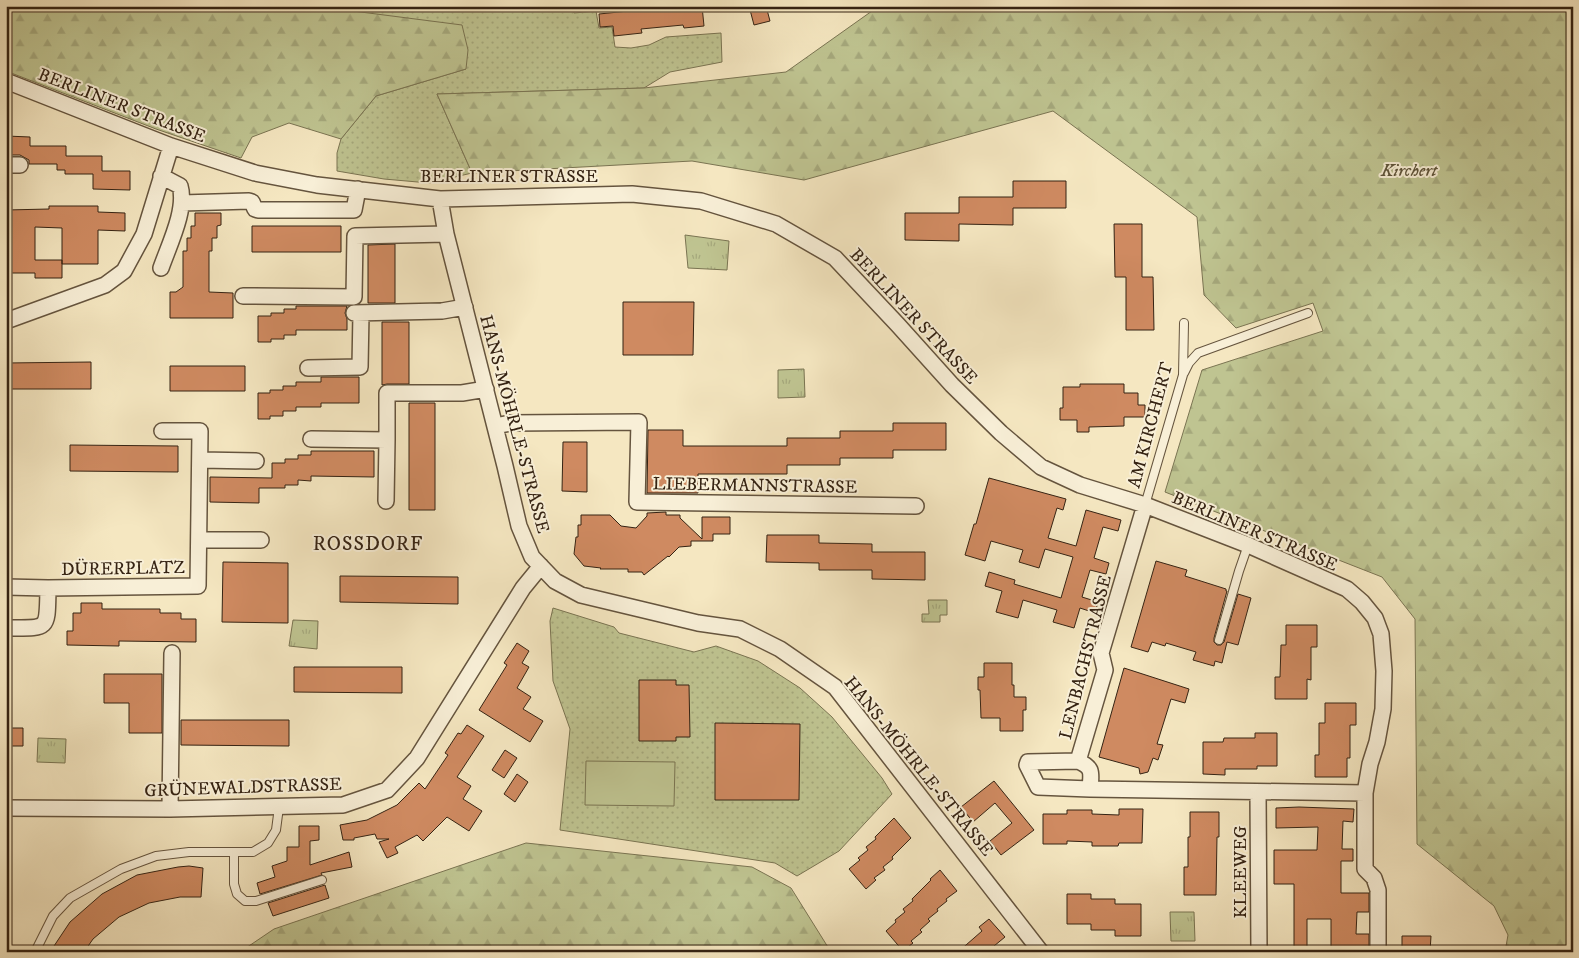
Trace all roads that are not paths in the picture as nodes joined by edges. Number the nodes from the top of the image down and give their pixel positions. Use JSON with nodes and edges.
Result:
{"nodes":[{"id":1,"x":6,"y":81,"type":"edge"},
{"id":2,"x":170,"y":146,"type":"junction"},
{"id":3,"x":161,"y":176,"type":"junction"},
{"id":4,"x":358,"y":189,"type":"junction"},
{"id":5,"x":440,"y":199,"type":"junction"},
{"id":6,"x":182,"y":203,"type":"junction"},
{"id":7,"x":446,"y":234,"type":"junction"},
{"id":8,"x":161,"y":268,"type":"dead end"},
{"id":9,"x":243,"y":296,"type":"dead end"},
{"id":10,"x":464,"y":307,"type":"junction"},
{"id":11,"x":1308,"y":313,"type":"dead end"},
{"id":12,"x":6,"y":321,"type":"edge"},
{"id":13,"x":1184,"y":323,"type":"dead end"},
{"id":14,"x":308,"y":368,"type":"dead end"},
{"id":15,"x":1183,"y":375,"type":"junction"},
{"id":16,"x":486,"y":389,"type":"junction"},
{"id":17,"x":495,"y":426,"type":"junction"},
{"id":18,"x":162,"y":432,"type":"dead end"},
{"id":19,"x":311,"y":439,"type":"dead end"},
{"id":20,"x":386,"y":440,"type":"junction"},
{"id":21,"x":200,"y":460,"type":"junction"},
{"id":22,"x":256,"y":461,"type":"dead end"},
{"id":23,"x":386,"y":501,"type":"dead end"},
{"id":24,"x":916,"y":506,"type":"dead end"},
{"id":25,"x":1145,"y":506,"type":"junction"},
{"id":26,"x":199,"y":540,"type":"junction"},
{"id":27,"x":261,"y":540,"type":"dead end"},
{"id":28,"x":1248,"y":545,"type":"junction"},
{"id":29,"x":541,"y":566,"type":"junction"},
{"id":30,"x":6,"y":586,"type":"edge"},
{"id":31,"x":48,"y":588,"type":"junction"},
{"id":32,"x":6,"y":628,"type":"edge"},
{"id":33,"x":1219,"y":640,"type":"dead end"},
{"id":34,"x":172,"y":653,"type":"dead end"},
{"id":35,"x":1078,"y":761,"type":"junction"},
{"id":36,"x":1090,"y":789,"type":"junction"},
{"id":37,"x":1258,"y":792,"type":"junction"},
{"id":38,"x":1365,"y":793,"type":"junction"},
{"id":39,"x":279,"y":807,"type":"junction"},
{"id":40,"x":6,"y":808,"type":"edge"},
{"id":41,"x":170,"y":808,"type":"junction"},
{"id":42,"x":234,"y":852,"type":"junction"},
{"id":43,"x":322,"y":880,"type":"dead end"},
{"id":44,"x":36,"y":952,"type":"edge"},
{"id":45,"x":1041,"y":952,"type":"edge"},
{"id":46,"x":1259,"y":952,"type":"edge"},
{"id":47,"x":1378,"y":952,"type":"edge"}],
"edges":[{"from":1,"to":2,"type":"street","name":"BERLINER STRASSE"},
{"from":2,"to":3,"type":"street"},
{"from":2,"to":4,"type":"street","name":"BERLINER STRASSE"},
{"from":3,"to":6,"type":"street"},
{"from":3,"to":12,"type":"street"},
{"from":4,"to":5,"type":"street","name":"BERLINER STRASSE"},
{"from":4,"to":6,"type":"street"},
{"from":5,"to":7,"type":"street","name":"HANS-MÖHRLE-STRASSE"},
{"from":5,"to":25,"type":"street","name":"BERLINER STRASSE"},
{"from":6,"to":8,"type":"street"},
{"from":7,"to":9,"type":"street"},
{"from":7,"to":10,"type":"street","name":"HANS-MÖHRLE-STRASSE"},
{"from":10,"to":14,"type":"street"},
{"from":10,"to":16,"type":"street","name":"HANS-MÖHRLE-STRASSE"},
{"from":11,"to":15,"type":"lane"},
{"from":13,"to":15,"type":"lane","name":"AM KIRCHERT"},
{"from":15,"to":25,"type":"lane","name":"AM KIRCHERT"},
{"from":16,"to":17,"type":"street","name":"HANS-MÖHRLE-STRASSE"},
{"from":16,"to":20,"type":"street"},
{"from":17,"to":24,"type":"street","name":"LIEBERMANNSTRASSE"},
{"from":17,"to":29,"type":"street","name":"HANS-MÖHRLE-STRASSE"},
{"from":18,"to":21,"type":"street"},
{"from":19,"to":20,"type":"street"},
{"from":20,"to":23,"type":"street"},
{"from":21,"to":22,"type":"street"},
{"from":21,"to":26,"type":"street"},
{"from":25,"to":28,"type":"street","name":"BERLINER STRASSE"},
{"from":25,"to":35,"type":"street","name":"LENBACHSTRASSE"},
{"from":26,"to":27,"type":"street"},
{"from":26,"to":31,"type":"street","name":"DÜRERPLATZ"},
{"from":28,"to":33,"type":"lane"},
{"from":28,"to":38,"type":"street","name":"BERLINER STRASSE"},
{"from":29,"to":39,"type":"street","name":"GRÜNEWALDSTRASSE"},
{"from":29,"to":45,"type":"street","name":"HANS-MÖHRLE-STRASSE"},
{"from":30,"to":31,"type":"street","name":"DÜRERPLATZ"},
{"from":31,"to":32,"type":"street","name":"DÜRERPLATZ"},
{"from":34,"to":41,"type":"street"},
{"from":35,"to":36,"type":"street"},
{"from":35,"to":36,"type":"street"},
{"from":36,"to":37,"type":"street"},
{"from":37,"to":38,"type":"street"},
{"from":37,"to":46,"type":"street","name":"KLEEWEG"},
{"from":38,"to":47,"type":"street"},
{"from":39,"to":41,"type":"street","name":"GRÜNEWALDSTRASSE"},
{"from":39,"to":42,"type":"lane"},
{"from":40,"to":41,"type":"street","name":"GRÜNEWALDSTRASSE"},
{"from":42,"to":43,"type":"lane"},
{"from":42,"to":44,"type":"lane"}]}
